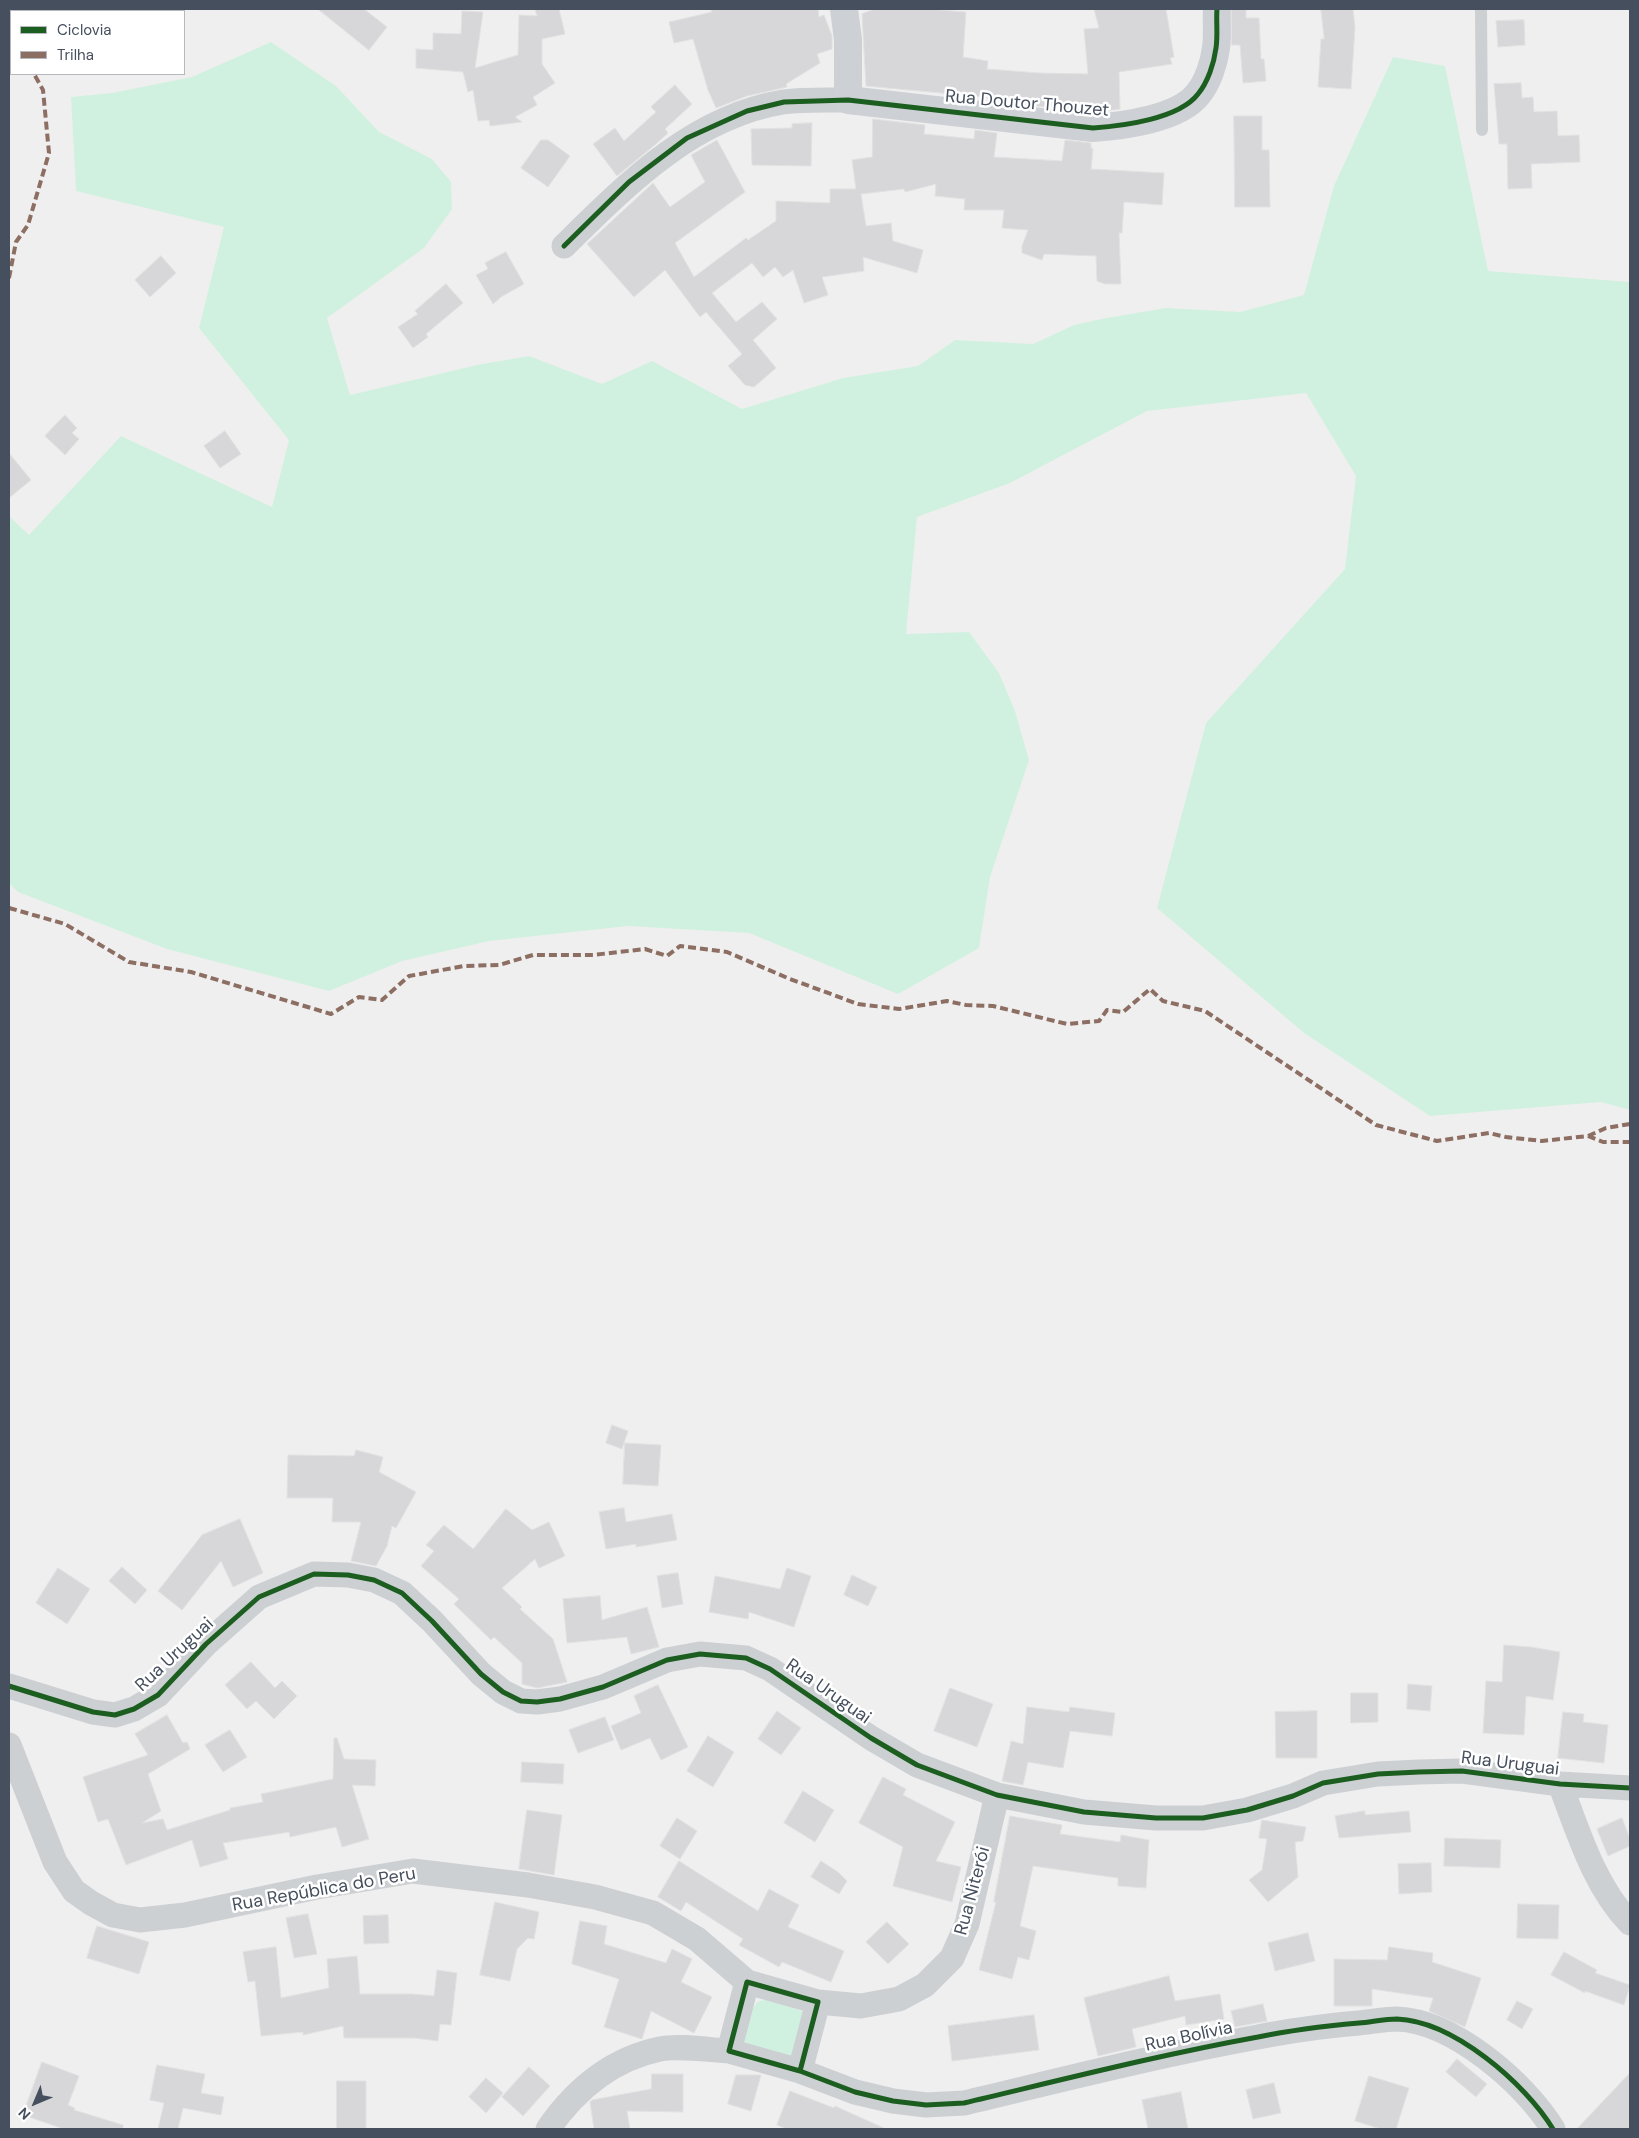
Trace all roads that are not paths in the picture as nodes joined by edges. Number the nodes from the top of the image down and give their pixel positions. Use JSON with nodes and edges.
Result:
{"nodes":[{"id":1,"x":844,"y":9,"type":"edge"},
{"id":2,"x":1217,"y":9,"type":"edge"},
{"id":3,"x":1481,"y":9,"type":"edge"},
{"id":4,"x":848,"y":100,"type":"junction"},
{"id":5,"x":1482,"y":130,"type":"dead end"},
{"id":6,"x":564,"y":246,"type":"dead end"},
{"id":7,"x":9,"y":1686,"type":"edge"},
{"id":8,"x":9,"y":1745,"type":"edge"},
{"id":9,"x":1560,"y":1784,"type":"junction"},
{"id":10,"x":1630,"y":1788,"type":"edge"},
{"id":11,"x":997,"y":1794,"type":"junction"},
{"id":12,"x":1630,"y":1923,"type":"edge"},
{"id":13,"x":747,"y":1982,"type":"junction"},
{"id":14,"x":818,"y":2002,"type":"junction"},
{"id":15,"x":729,"y":2051,"type":"junction"},
{"id":16,"x":800,"y":2071,"type":"junction"},
{"id":17,"x":548,"y":2129,"type":"edge"},
{"id":18,"x":1553,"y":2129,"type":"edge"}],
"edges":[{"from":1,"to":4,"type":"street"},
{"from":2,"to":4,"type":"street","name":"Rua Doutor Thouzet"},
{"from":3,"to":5,"type":"lane"},
{"from":4,"to":6,"type":"street"},
{"from":7,"to":11,"type":"street","name":"Rua Uruguai"},
{"from":8,"to":13,"type":"street","name":"Rua República do Peru"},
{"from":9,"to":10,"type":"street","name":"Rua Uruguai"},
{"from":9,"to":11,"type":"street","name":"Rua Uruguai"},
{"from":9,"to":12,"type":"street"},
{"from":11,"to":14,"type":"street","name":"Rua Niterói"},
{"from":13,"to":14,"type":"street","name":"Rua Niterói"},
{"from":13,"to":15,"type":"street"},
{"from":14,"to":16,"type":"street"},
{"from":15,"to":16,"type":"street","name":"Rua Bolívia"},
{"from":15,"to":17,"type":"street","name":"Rua Bolívia"},
{"from":16,"to":18,"type":"street","name":"Rua Bolívia"}]}
